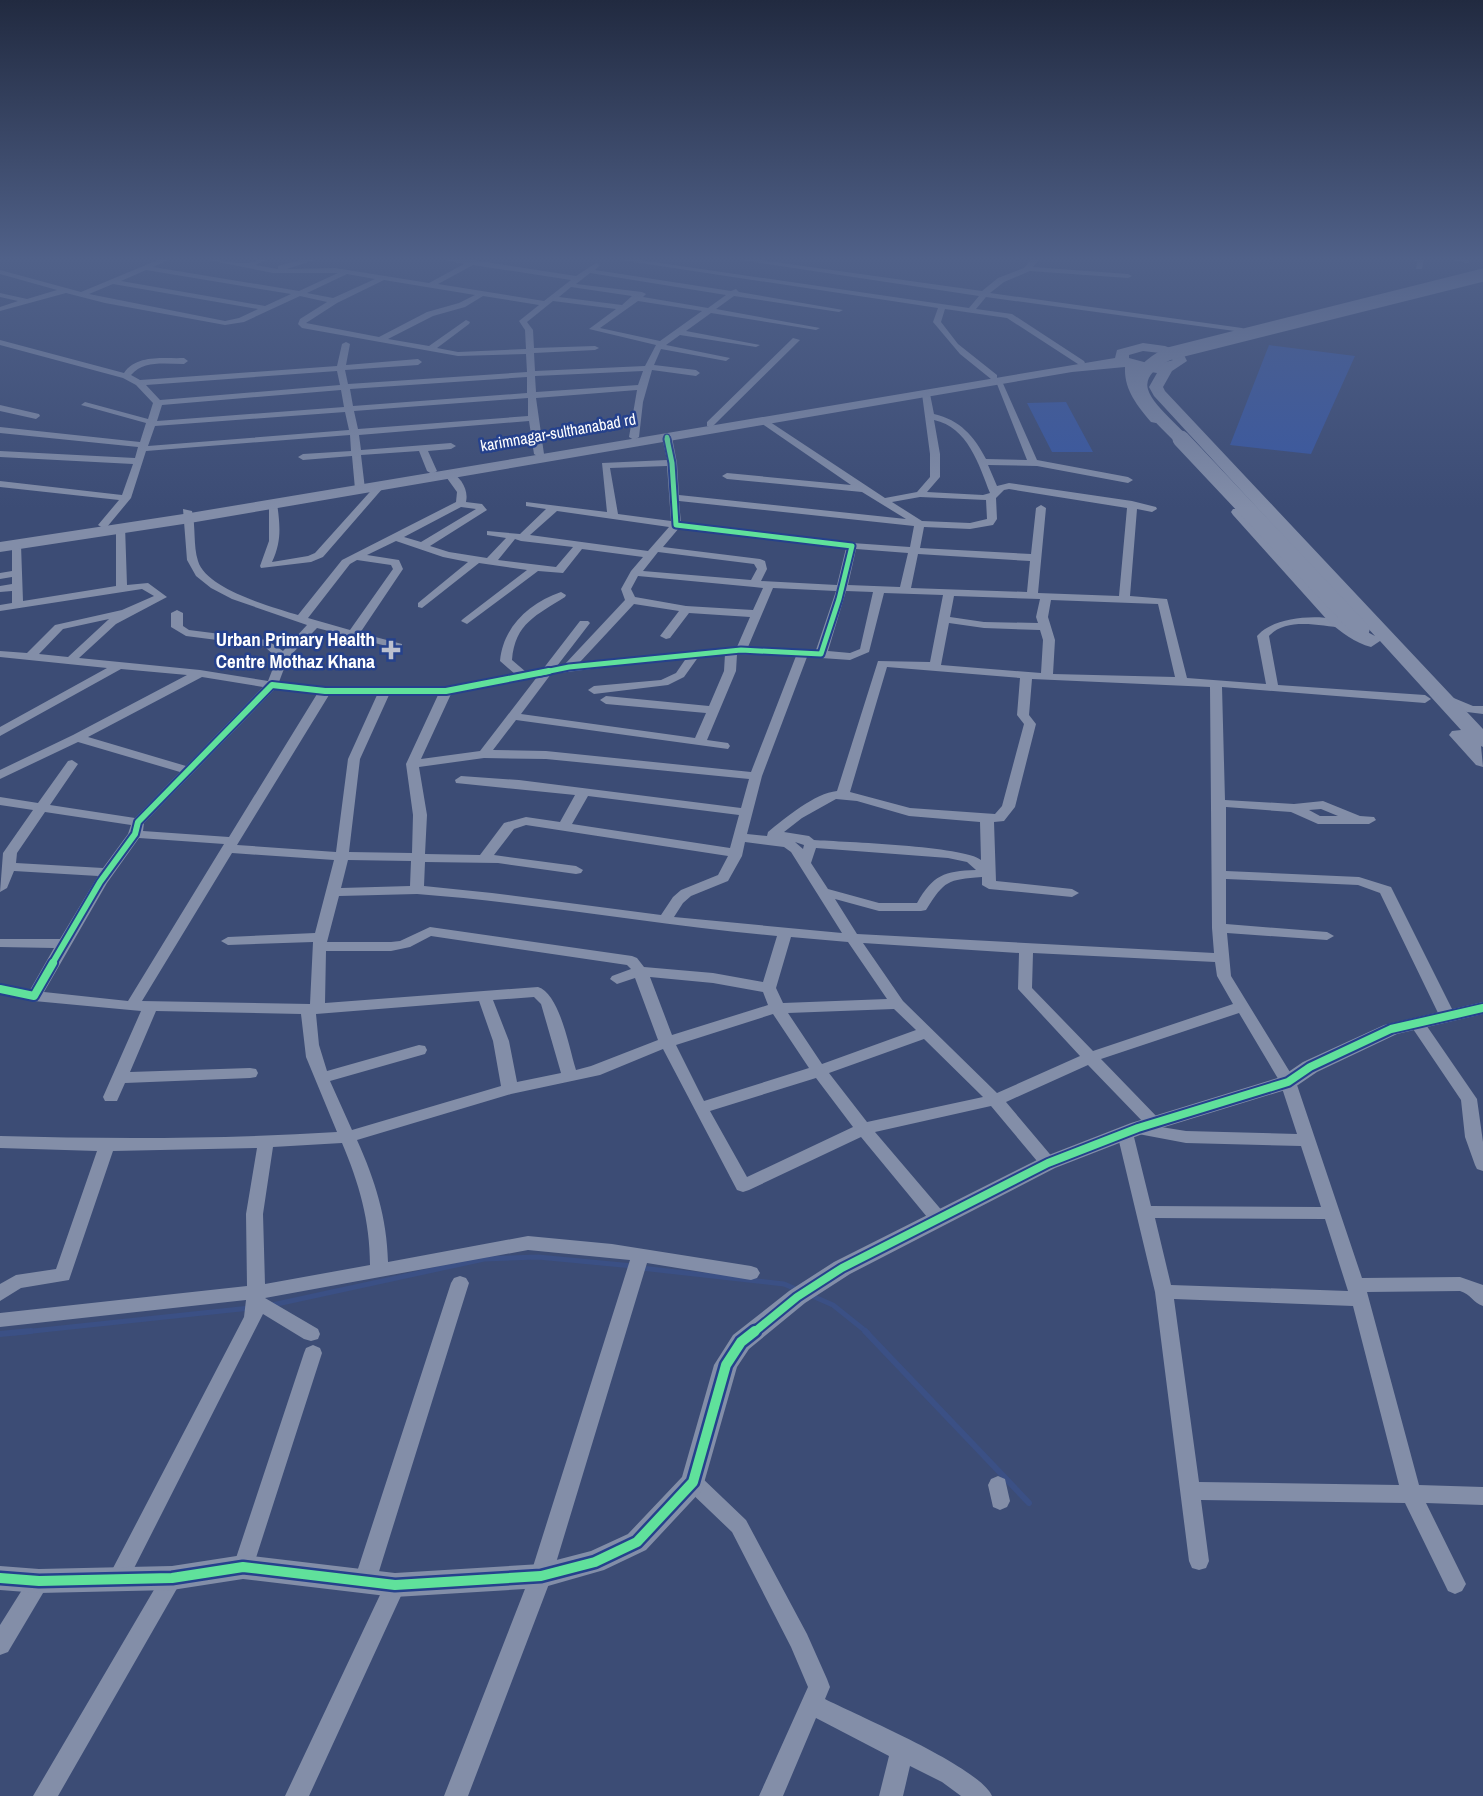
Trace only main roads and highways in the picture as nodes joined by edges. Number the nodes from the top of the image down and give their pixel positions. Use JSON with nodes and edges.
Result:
{"nodes":[{"id":1,"x":1223,"y":341,"type":"edge"},
{"id":2,"x":1255,"y":341,"type":"edge"},
{"id":3,"x":1126,"y":361,"type":"junction"},
{"id":4,"x":1174,"y":363,"type":"junction"},
{"id":5,"x":996,"y":379,"type":"junction"},
{"id":6,"x":360,"y":486,"type":"junction"},
{"id":7,"x":188,"y":514,"type":"junction"},
{"id":8,"x":0,"y":545,"type":"edge"},
{"id":9,"x":1358,"y":632,"type":"junction"},
{"id":10,"x":1434,"y":698,"type":"junction"},
{"id":11,"x":1483,"y":741,"type":"edge"},
{"id":12,"x":1483,"y":761,"type":"edge"}],
"edges":[{"from":1,"to":9,"type":"highway","bridge":true},
{"from":2,"to":4,"type":"highway"},
{"from":3,"to":4,"type":"highway"},
{"from":3,"to":4,"type":"highway"},
{"from":3,"to":5,"type":"highway"},
{"from":3,"to":5,"type":"highway","name":"karimnagar-sulthanabad rd"},
{"from":3,"to":9,"type":"highway"},
{"from":4,"to":10,"type":"highway"},
{"from":5,"to":6,"type":"highway","name":"karimnagar-sulthanabad rd"},
{"from":5,"to":6,"type":"highway"},
{"from":6,"to":7,"type":"highway","name":"karimnagar-sulthanabad rd"},
{"from":6,"to":7,"type":"highway"},
{"from":7,"to":8,"type":"highway","name":"karimnagar-sulthanabad rd"},
{"from":7,"to":8,"type":"highway"},
{"from":9,"to":10,"type":"highway"},
{"from":10,"to":11,"type":"highway"},
{"from":10,"to":12,"type":"highway"}]}
